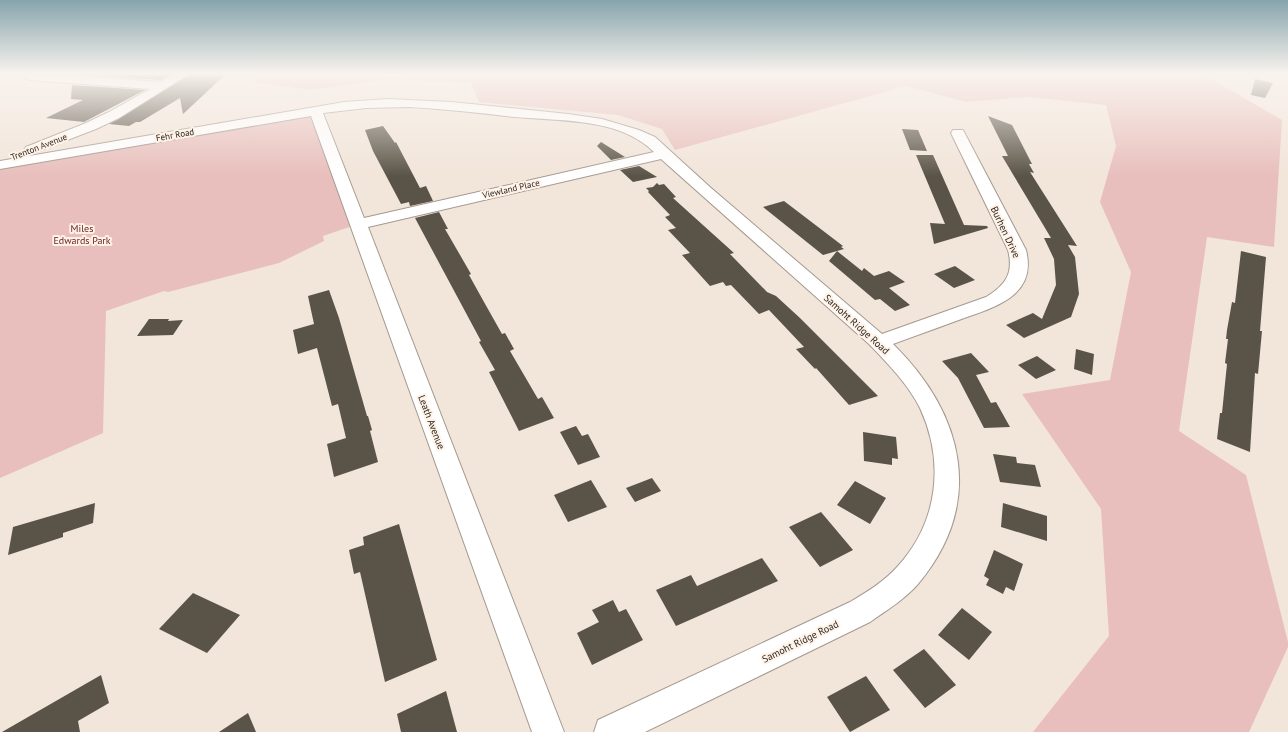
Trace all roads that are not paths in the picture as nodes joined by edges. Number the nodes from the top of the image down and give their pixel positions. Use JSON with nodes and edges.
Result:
{"nodes":[{"id":1,"x":126,"y":108,"type":"edge"},
{"id":2,"x":332,"y":108,"type":"edge"},
{"id":3,"x":473,"y":108,"type":"edge"},
{"id":4,"x":316,"y":111,"type":"junction"},
{"id":5,"x":540,"y":115,"type":"joint"},
{"id":6,"x":958,"y":133,"type":"dead end"},
{"id":7,"x":664,"y":154,"type":"junction"},
{"id":8,"x":0,"y":161,"type":"edge"},
{"id":9,"x":0,"y":165,"type":"edge"},
{"id":10,"x":358,"y":224,"type":"junction"},
{"id":11,"x":879,"y":342,"type":"junction"},
{"id":12,"x":548,"y":732,"type":"edge"},
{"id":13,"x":610,"y":732,"type":"edge"}],
"edges":[{"from":1,"to":8,"type":"street","name":"Trenton Avenue"},
{"from":2,"to":4,"type":"street","name":"Fehr Road"},
{"from":3,"to":5,"type":"street","name":"Fehr Road"},
{"from":4,"to":9,"type":"street","name":"Fehr Road"},
{"from":4,"to":10,"type":"street","name":"Leath Avenue"},
{"from":5,"to":7,"type":"street","name":"Samoht Ridge Road"},
{"from":6,"to":11,"type":"street","name":"Burhen Drive"},
{"from":7,"to":10,"type":"street","name":"Viewland Place"},
{"from":7,"to":11,"type":"street","name":"Samoht Ridge Road"},
{"from":10,"to":12,"type":"street","name":"Leath Avenue"},
{"from":11,"to":13,"type":"street","name":"Samoht Ridge Road"}]}
